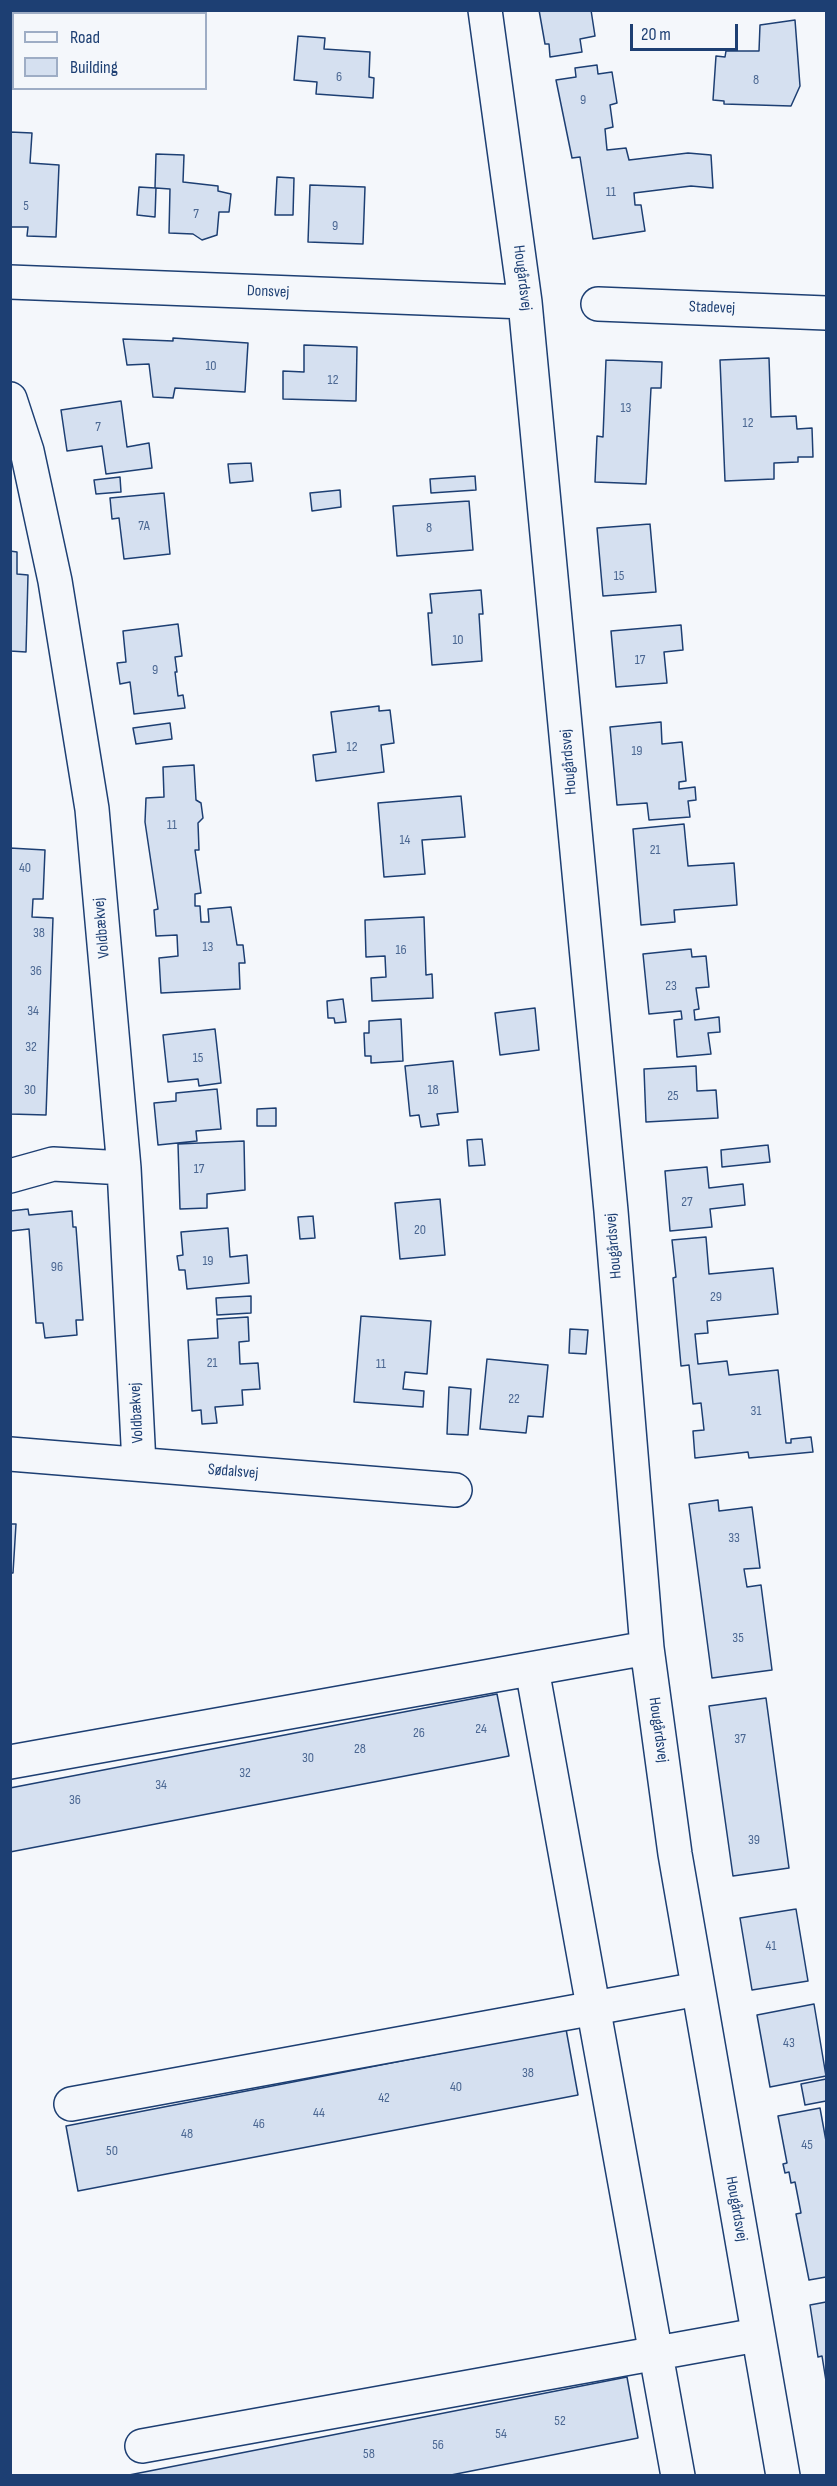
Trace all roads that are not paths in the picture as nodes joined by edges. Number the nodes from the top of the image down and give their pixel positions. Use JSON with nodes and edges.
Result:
{"nodes":[{"id":1,"x":485,"y":10,"type":"edge"},
{"id":2,"x":10,"y":282,"type":"edge"},
{"id":3,"x":525,"y":302,"type":"junction"},
{"id":4,"x":598,"y":304,"type":"dead end"},
{"id":5,"x":826,"y":313,"type":"edge"},
{"id":6,"x":10,"y":399,"type":"edge"},
{"id":7,"x":124,"y":1168,"type":"junction"},
{"id":8,"x":10,"y":1176,"type":"edge"},
{"id":9,"x":10,"y":1454,"type":"edge"},
{"id":10,"x":139,"y":1464,"type":"junction"},
{"id":11,"x":455,"y":1490,"type":"dead end"},
{"id":12,"x":647,"y":1648,"type":"junction"},
{"id":13,"x":532,"y":1669,"type":"junction"},
{"id":14,"x":10,"y":1762,"type":"edge"},
{"id":15,"x":698,"y":1989,"type":"junction"},
{"id":16,"x":594,"y":2009,"type":"junction"},
{"id":17,"x":71,"y":2104,"type":"dead end"},
{"id":18,"x":757,"y":2336,"type":"junction"},
{"id":19,"x":656,"y":2354,"type":"junction"},
{"id":20,"x":142,"y":2446,"type":"dead end"},
{"id":21,"x":678,"y":2475,"type":"edge"},
{"id":22,"x":783,"y":2475,"type":"edge"}],
"edges":[{"from":1,"to":3,"type":"street","name":"Hougårdsvej"},
{"from":2,"to":3,"type":"street","name":"Donsvej"},
{"from":3,"to":12,"type":"street","name":"Hougårdsvej"},
{"from":4,"to":5,"type":"street","name":"Stadevej"},
{"from":6,"to":7,"type":"street","name":"Voldbækvej"},
{"from":7,"to":8,"type":"street"},
{"from":7,"to":10,"type":"street","name":"Voldbækvej"},
{"from":9,"to":10,"type":"street","name":"Sødalsvej"},
{"from":10,"to":11,"type":"street","name":"Sødalsvej"},
{"from":12,"to":13,"type":"street"},
{"from":12,"to":15,"type":"street","name":"Hougårdsvej"},
{"from":13,"to":14,"type":"street"},
{"from":13,"to":16,"type":"street"},
{"from":15,"to":16,"type":"street"},
{"from":15,"to":18,"type":"street","name":"Hougårdsvej"},
{"from":16,"to":17,"type":"street"},
{"from":16,"to":19,"type":"street"},
{"from":18,"to":19,"type":"street"},
{"from":18,"to":22,"type":"street","name":"Hougårdsvej"},
{"from":19,"to":20,"type":"street"},
{"from":19,"to":21,"type":"street"}]}
